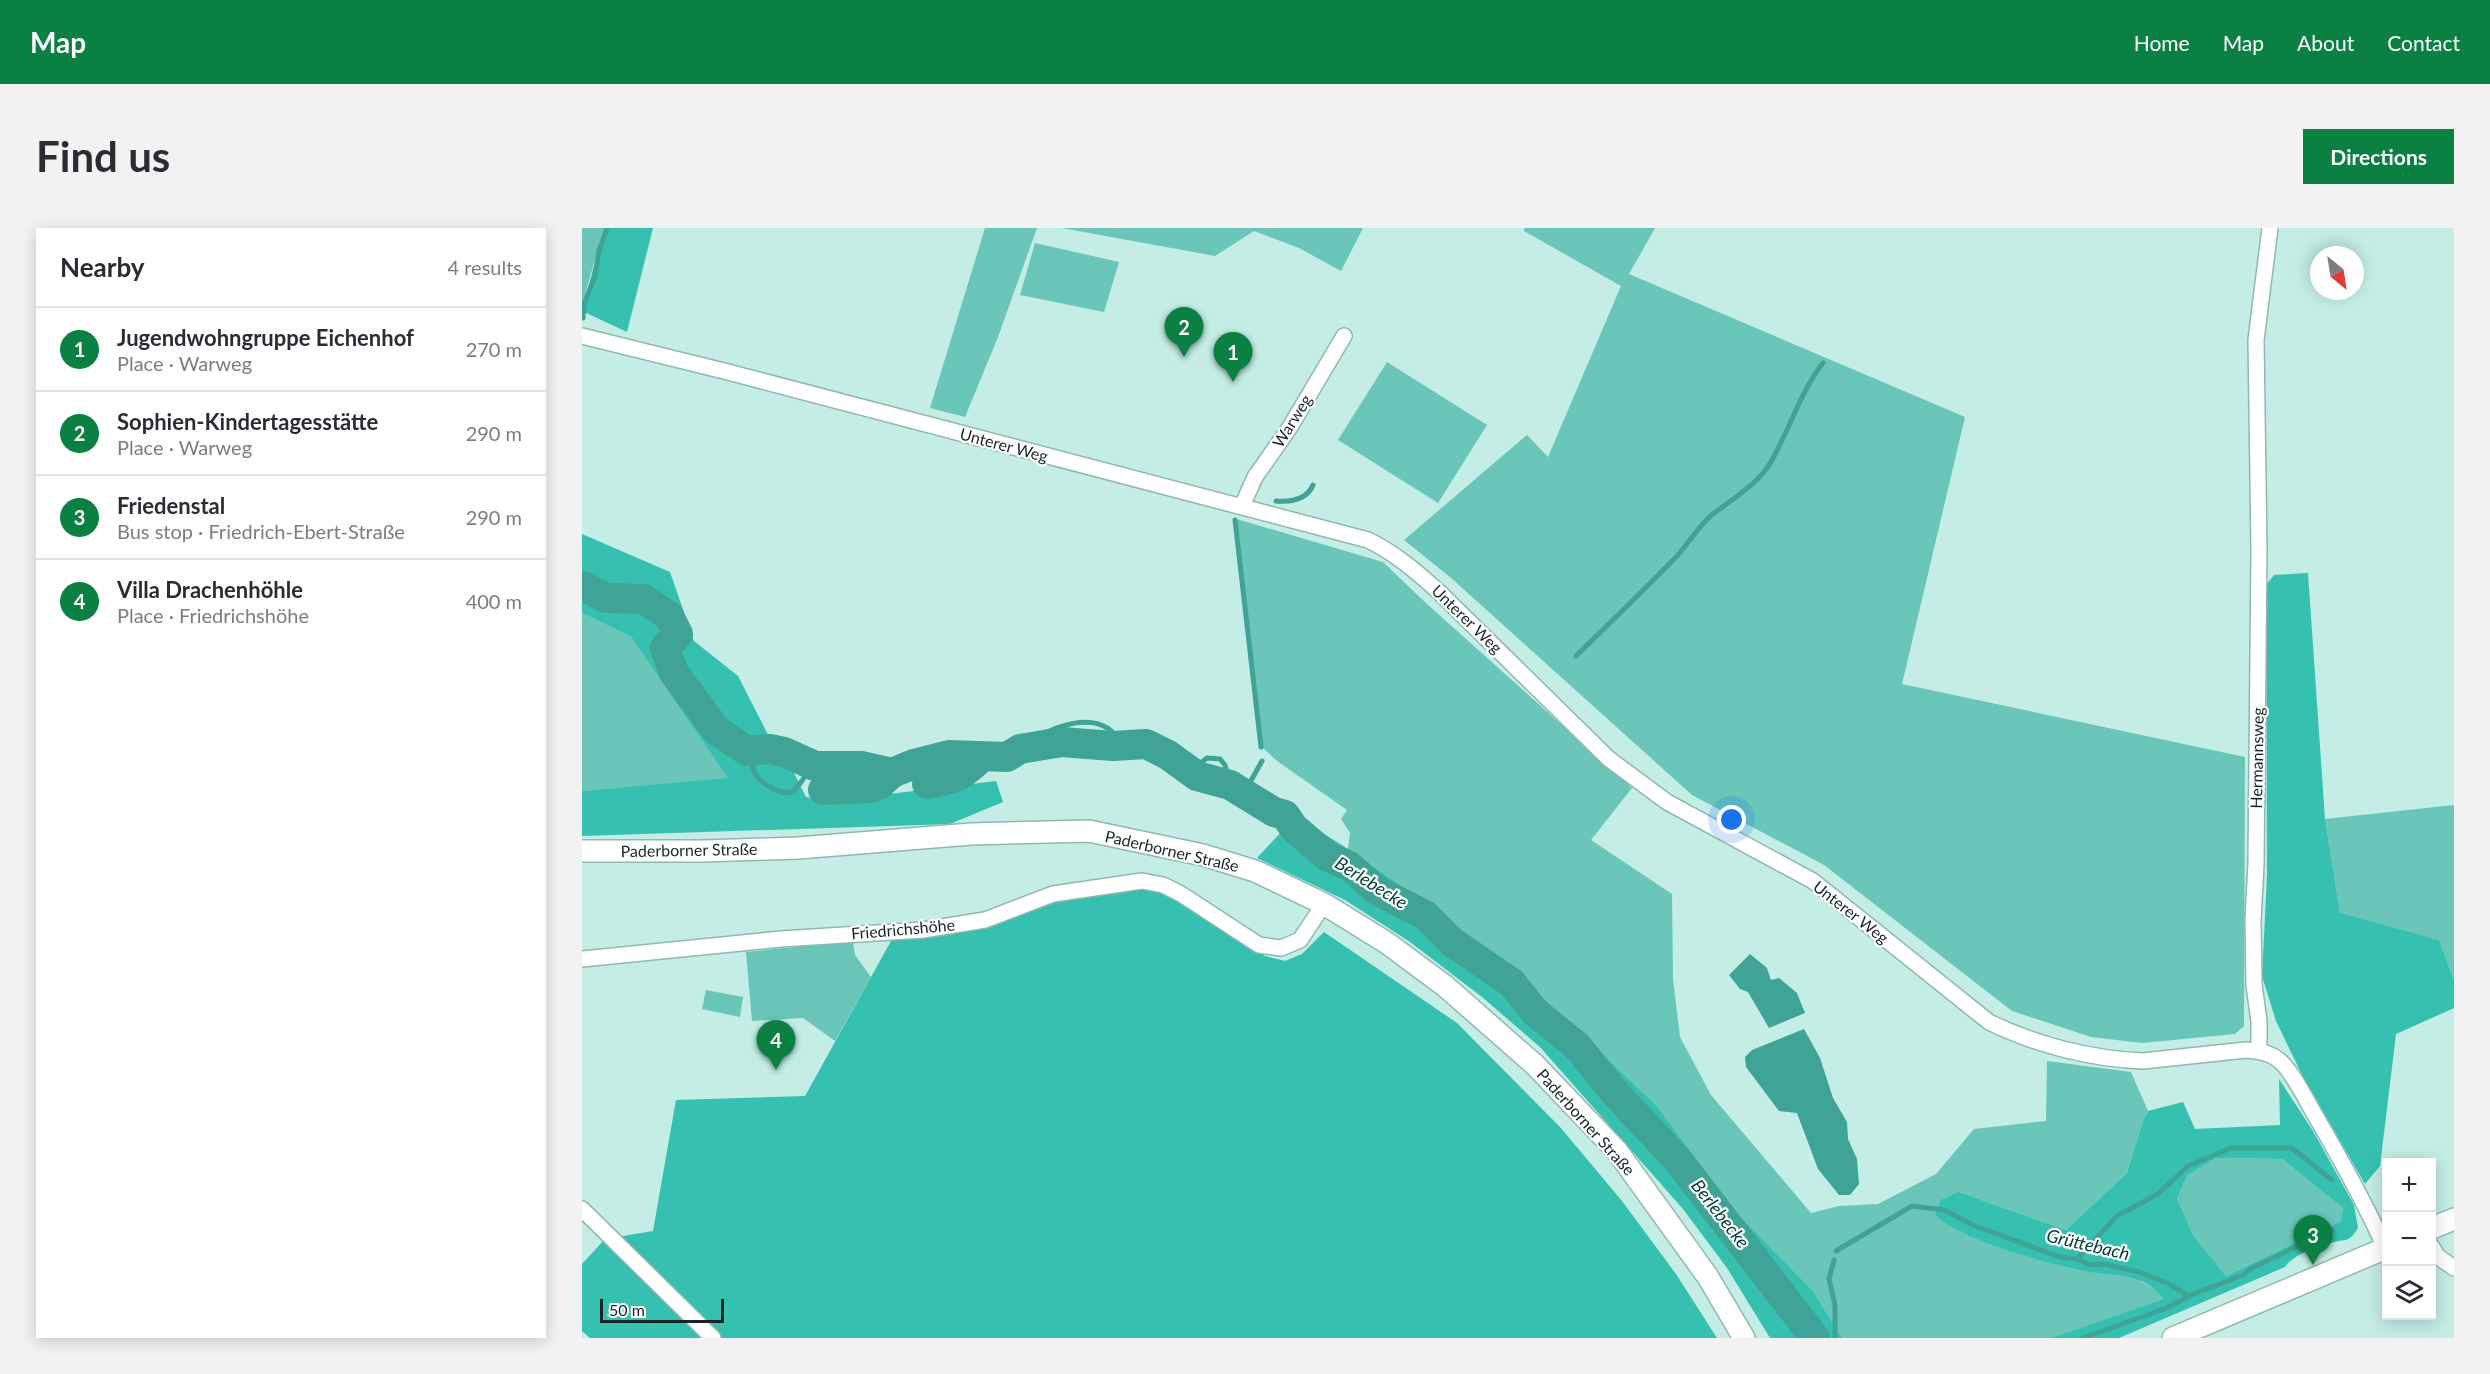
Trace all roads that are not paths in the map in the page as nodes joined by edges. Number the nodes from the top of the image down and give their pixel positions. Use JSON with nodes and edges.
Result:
{"nodes":[{"id":1,"x":2270,"y":228,"type":"edge"},
{"id":2,"x":582,"y":336,"type":"edge"},
{"id":3,"x":1344,"y":336,"type":"dead end"},
{"id":4,"x":1242,"y":506,"type":"junction"},
{"id":5,"x":582,"y":851,"type":"edge"},
{"id":6,"x":1324,"y":904,"type":"junction"},
{"id":7,"x":582,"y":959,"type":"edge"},
{"id":8,"x":2259,"y":1051,"type":"junction"},
{"id":9,"x":582,"y":1209,"type":"edge"},
{"id":10,"x":2454,"y":1219,"type":"edge"},
{"id":11,"x":2436,"y":1226,"type":"edge"},
{"id":12,"x":2382,"y":1240,"type":"edge"},
{"id":13,"x":2382,"y":1250,"type":"edge"},
{"id":14,"x":2436,"y":1254,"type":"edge"},
{"id":15,"x":2454,"y":1268,"type":"edge"},
{"id":16,"x":2181,"y":1336,"type":"edge"},
{"id":17,"x":713,"y":1338,"type":"edge"},
{"id":18,"x":1744,"y":1338,"type":"edge"}],
"edges":[{"from":1,"to":8,"type":"street","name":"Hermannsweg"},
{"from":2,"to":4,"type":"street","name":"Unterer Weg"},
{"from":3,"to":4,"type":"street","name":"Warweg"},
{"from":4,"to":8,"type":"street","name":"Unterer Weg"},
{"from":5,"to":6,"type":"main road","name":"Paderborner Straße"},
{"from":6,"to":7,"type":"street","name":"Friedrichshöhe"},
{"from":6,"to":18,"type":"main road","name":"Paderborner Straße"},
{"from":8,"to":12,"type":"street"},
{"from":9,"to":17,"type":"street"},
{"from":10,"to":11,"type":"main road"},
{"from":13,"to":16,"type":"main road"},
{"from":14,"to":15,"type":"street"}]}
